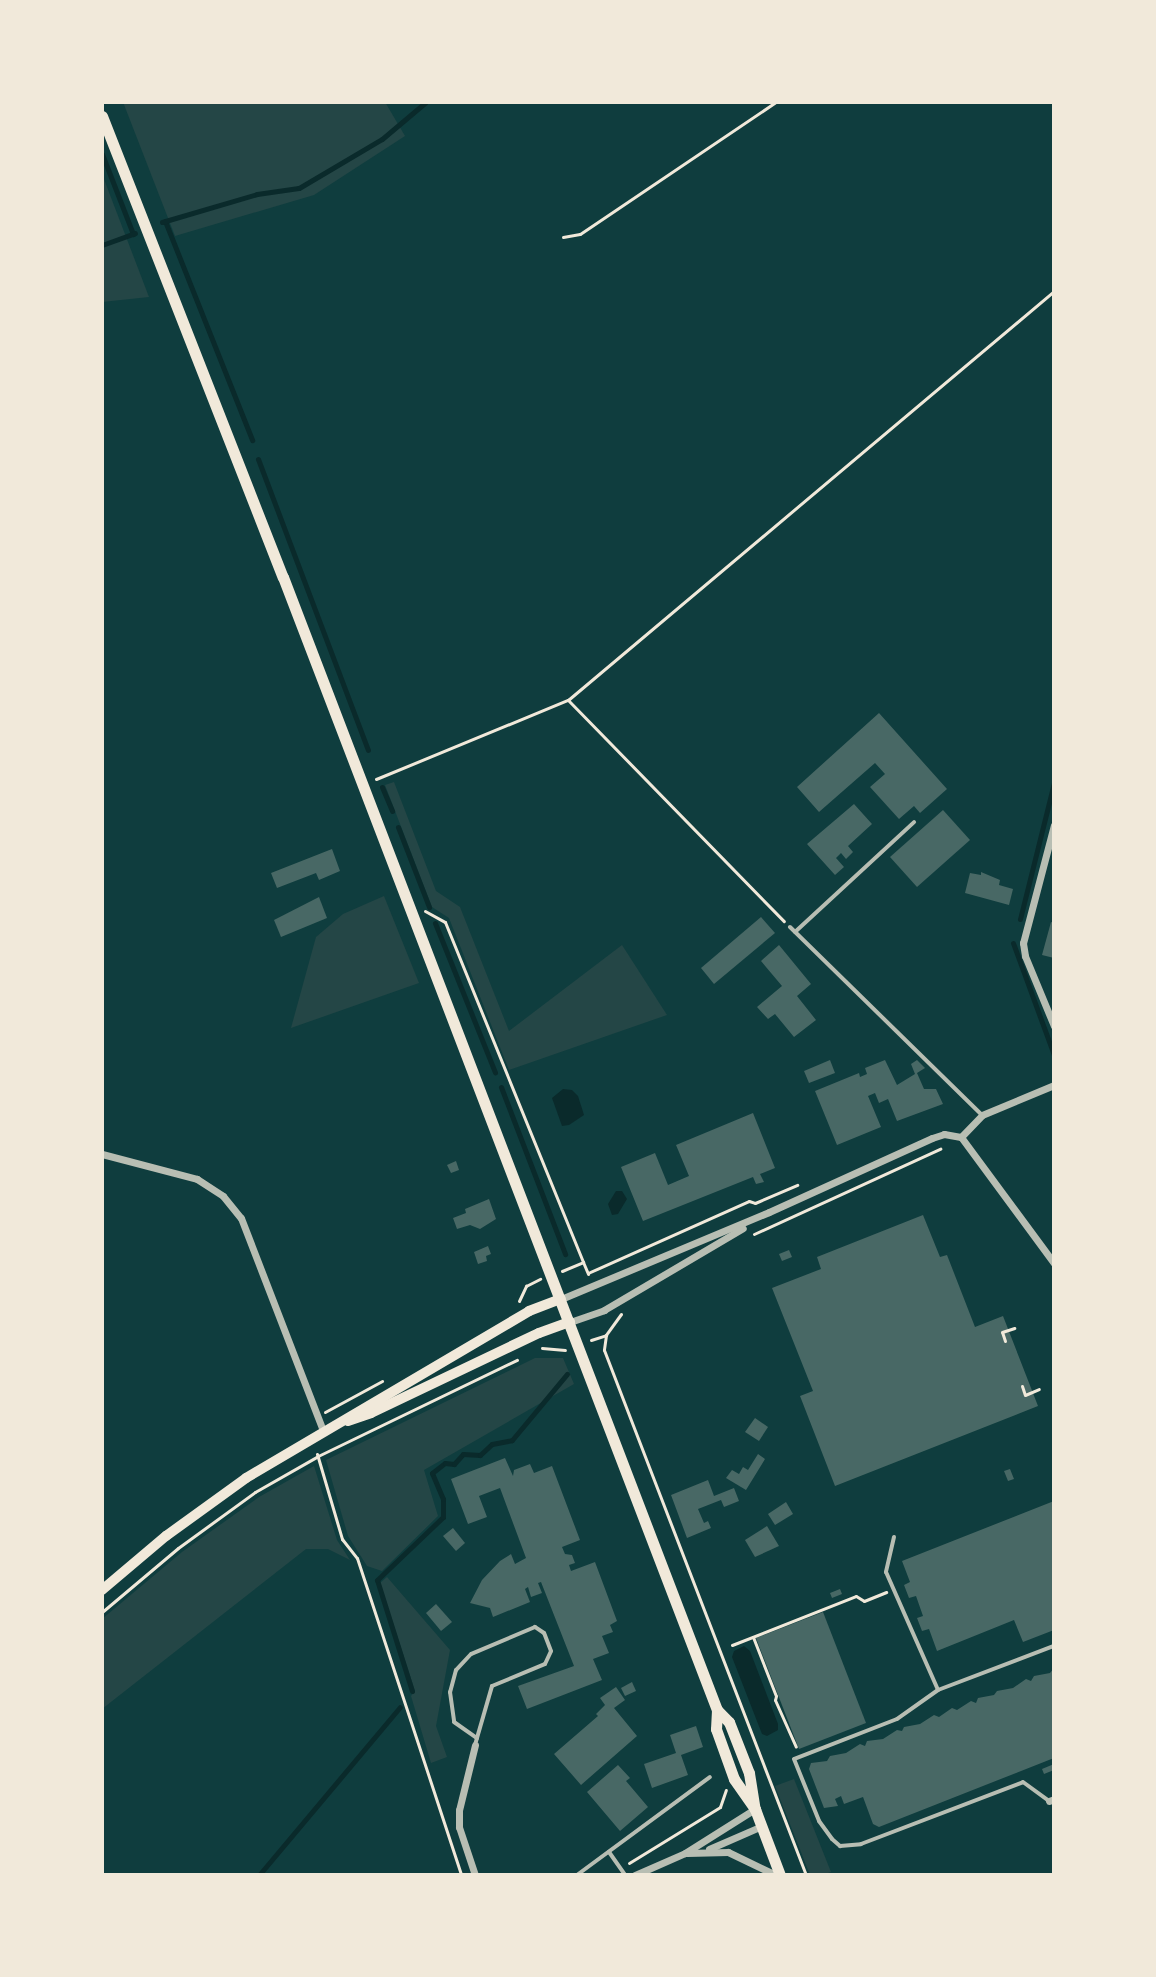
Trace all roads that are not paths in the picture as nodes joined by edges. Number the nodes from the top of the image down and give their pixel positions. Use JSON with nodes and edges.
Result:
{"nodes":[{"id":1,"x":102,"y":116,"type":"edge"},
{"id":2,"x":914,"y":822,"type":"dead end"},
{"id":3,"x":1054,"y":825,"type":"edge"},
{"id":4,"x":425,"y":912,"type":"road end"},
{"id":5,"x":413,"y":918,"type":"junction"},
{"id":6,"x":790,"y":927,"type":"road end"},
{"id":7,"x":795,"y":932,"type":"junction"},
{"id":8,"x":1054,"y":1026,"type":"edge"},
{"id":9,"x":1054,"y":1085,"type":"edge"},
{"id":10,"x":982,"y":1115,"type":"junction"},
{"id":11,"x":961,"y":1137,"type":"junction"},
{"id":12,"x":102,"y":1154,"type":"edge"},
{"id":13,"x":769,"y":1212,"type":"junction"},
{"id":14,"x":1054,"y":1263,"type":"edge"},
{"id":15,"x":561,"y":1299,"type":"junction"},
{"id":16,"x":570,"y":1322,"type":"junction"},
{"id":17,"x":327,"y":1429,"type":"junction"},
{"id":18,"x":894,"y":1537,"type":"dead end"},
{"id":19,"x":102,"y":1590,"type":"edge"},
{"id":20,"x":1054,"y":1646,"type":"edge"},
{"id":21,"x":938,"y":1690,"type":"junction"},
{"id":22,"x":476,"y":1742,"type":"junction"},
{"id":23,"x":710,"y":1777,"type":"dead end"},
{"id":24,"x":1052,"y":1800,"type":"edge"},
{"id":25,"x":755,"y":1809,"type":"junction"},
{"id":26,"x":762,"y":1826,"type":"junction"},
{"id":27,"x":609,"y":1852,"type":"junction"},
{"id":28,"x":704,"y":1852,"type":"junction"},
{"id":29,"x":685,"y":1853,"type":"junction"},
{"id":30,"x":475,"y":1875,"type":"edge"},
{"id":31,"x":577,"y":1875,"type":"edge"},
{"id":32,"x":625,"y":1875,"type":"edge"},
{"id":33,"x":635,"y":1875,"type":"edge"},
{"id":34,"x":778,"y":1875,"type":"edge"}],
"edges":[{"from":1,"to":5,"type":"main road"},
{"from":2,"to":7,"type":"lane"},
{"from":3,"to":8,"type":"street"},
{"from":4,"to":5,"type":"lane"},
{"from":5,"to":15,"type":"main road"},
{"from":6,"to":7,"type":"lane"},
{"from":7,"to":10,"type":"lane"},
{"from":9,"to":10,"type":"street"},
{"from":10,"to":11,"type":"street"},
{"from":11,"to":13,"type":"street"},
{"from":11,"to":14,"type":"street"},
{"from":12,"to":17,"type":"street"},
{"from":13,"to":15,"type":"street"},
{"from":13,"to":16,"type":"street"},
{"from":15,"to":16,"type":"main road"},
{"from":15,"to":17,"type":"main road"},
{"from":16,"to":17,"type":"main road"},
{"from":16,"to":25,"type":"main road"},
{"from":17,"to":19,"type":"main road"},
{"from":18,"to":21,"type":"lane"},
{"from":20,"to":21,"type":"lane"},
{"from":21,"to":24,"type":"lane"},
{"from":22,"to":22,"type":"lane"},
{"from":22,"to":30,"type":"street"},
{"from":23,"to":27,"type":"lane"},
{"from":25,"to":26,"type":"main road"},
{"from":25,"to":29,"type":"street"},
{"from":26,"to":28,"type":"street"},
{"from":26,"to":34,"type":"main road"},
{"from":27,"to":31,"type":"lane"},
{"from":27,"to":32,"type":"lane"},
{"from":28,"to":29,"type":"street"},
{"from":28,"to":34,"type":"street"},
{"from":29,"to":33,"type":"street"}]}
